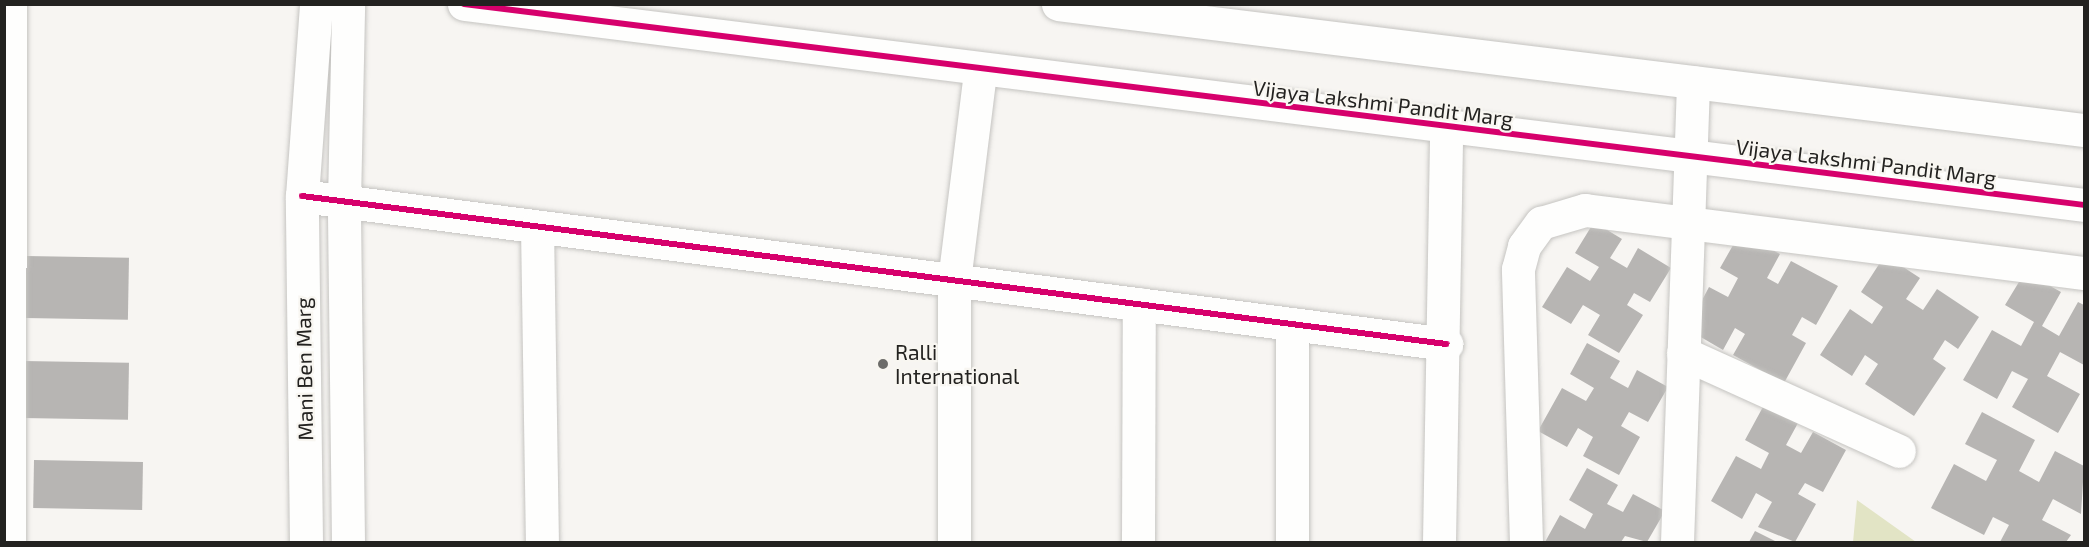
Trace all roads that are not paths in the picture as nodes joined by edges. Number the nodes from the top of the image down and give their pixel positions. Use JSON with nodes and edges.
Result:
{"nodes":[{"id":1,"x":10,"y":4,"type":"edge"},
{"id":2,"x":316,"y":4,"type":"edge"},
{"id":3,"x":348,"y":4,"type":"edge"},
{"id":4,"x":464,"y":4,"type":"edge"},
{"id":5,"x":1058,"y":4,"type":"edge"},
{"id":6,"x":981,"y":71,"type":"junction"},
{"id":7,"x":1693,"y":82,"type":"junction"},
{"id":8,"x":1446,"y":127,"type":"junction"},
{"id":9,"x":2085,"y":130,"type":"edge"},
{"id":10,"x":1691,"y":157,"type":"junction"},
{"id":11,"x":302,"y":196,"type":"junction"},
{"id":12,"x":344,"y":202,"type":"junction"},
{"id":13,"x":2085,"y":205,"type":"edge"},
{"id":14,"x":1687,"y":223,"type":"junction"},
{"id":15,"x":537,"y":227,"type":"junction"},
{"id":16,"x":2085,"y":273,"type":"edge"},
{"id":17,"x":954,"y":281,"type":"junction"},
{"id":18,"x":1139,"y":304,"type":"junction"},
{"id":19,"x":1292,"y":324,"type":"junction"},
{"id":20,"x":1446,"y":344,"type":"junction"},
{"id":21,"x":1683,"y":354,"type":"junction"},
{"id":22,"x":1899,"y":451,"type":"dead end"},
{"id":23,"x":9,"y":543,"type":"edge"},
{"id":24,"x":306,"y":543,"type":"edge"},
{"id":25,"x":348,"y":543,"type":"edge"},
{"id":26,"x":542,"y":543,"type":"edge"},
{"id":27,"x":954,"y":543,"type":"edge"},
{"id":28,"x":1138,"y":543,"type":"edge"},
{"id":29,"x":1292,"y":543,"type":"edge"},
{"id":30,"x":1439,"y":543,"type":"edge"},
{"id":31,"x":1526,"y":543,"type":"edge"},
{"id":32,"x":1677,"y":543,"type":"edge"}],
"edges":[{"from":1,"to":23,"type":"street"},
{"from":2,"to":11,"type":"street","name":"Mani Ben Marg"},
{"from":3,"to":12,"type":"street","name":"Mani Ben Marg"},
{"from":4,"to":6,"type":"street","name":"Vijaya Lakshmi Pandit Marg"},
{"from":5,"to":7,"type":"street"},
{"from":6,"to":8,"type":"street","name":"Vijaya Lakshmi Pandit Marg"},
{"from":6,"to":17,"type":"street"},
{"from":7,"to":9,"type":"street"},
{"from":7,"to":10,"type":"street"},
{"from":8,"to":10,"type":"street","name":"Vijaya Lakshmi Pandit Marg"},
{"from":8,"to":20,"type":"street"},
{"from":10,"to":13,"type":"street","name":"Vijaya Lakshmi Pandit Marg"},
{"from":10,"to":14,"type":"street"},
{"from":11,"to":12,"type":"street"},
{"from":11,"to":24,"type":"street","name":"Mani Ben Marg"},
{"from":12,"to":15,"type":"street"},
{"from":12,"to":25,"type":"street","name":"Mani Ben Marg"},
{"from":14,"to":16,"type":"street"},
{"from":14,"to":21,"type":"street"},
{"from":14,"to":31,"type":"street"},
{"from":15,"to":17,"type":"street"},
{"from":15,"to":26,"type":"street"},
{"from":17,"to":18,"type":"street"},
{"from":17,"to":27,"type":"street"},
{"from":18,"to":19,"type":"street"},
{"from":18,"to":28,"type":"street"},
{"from":19,"to":20,"type":"street"},
{"from":19,"to":29,"type":"street"},
{"from":20,"to":30,"type":"street"},
{"from":21,"to":22,"type":"street"},
{"from":21,"to":32,"type":"street"}]}
